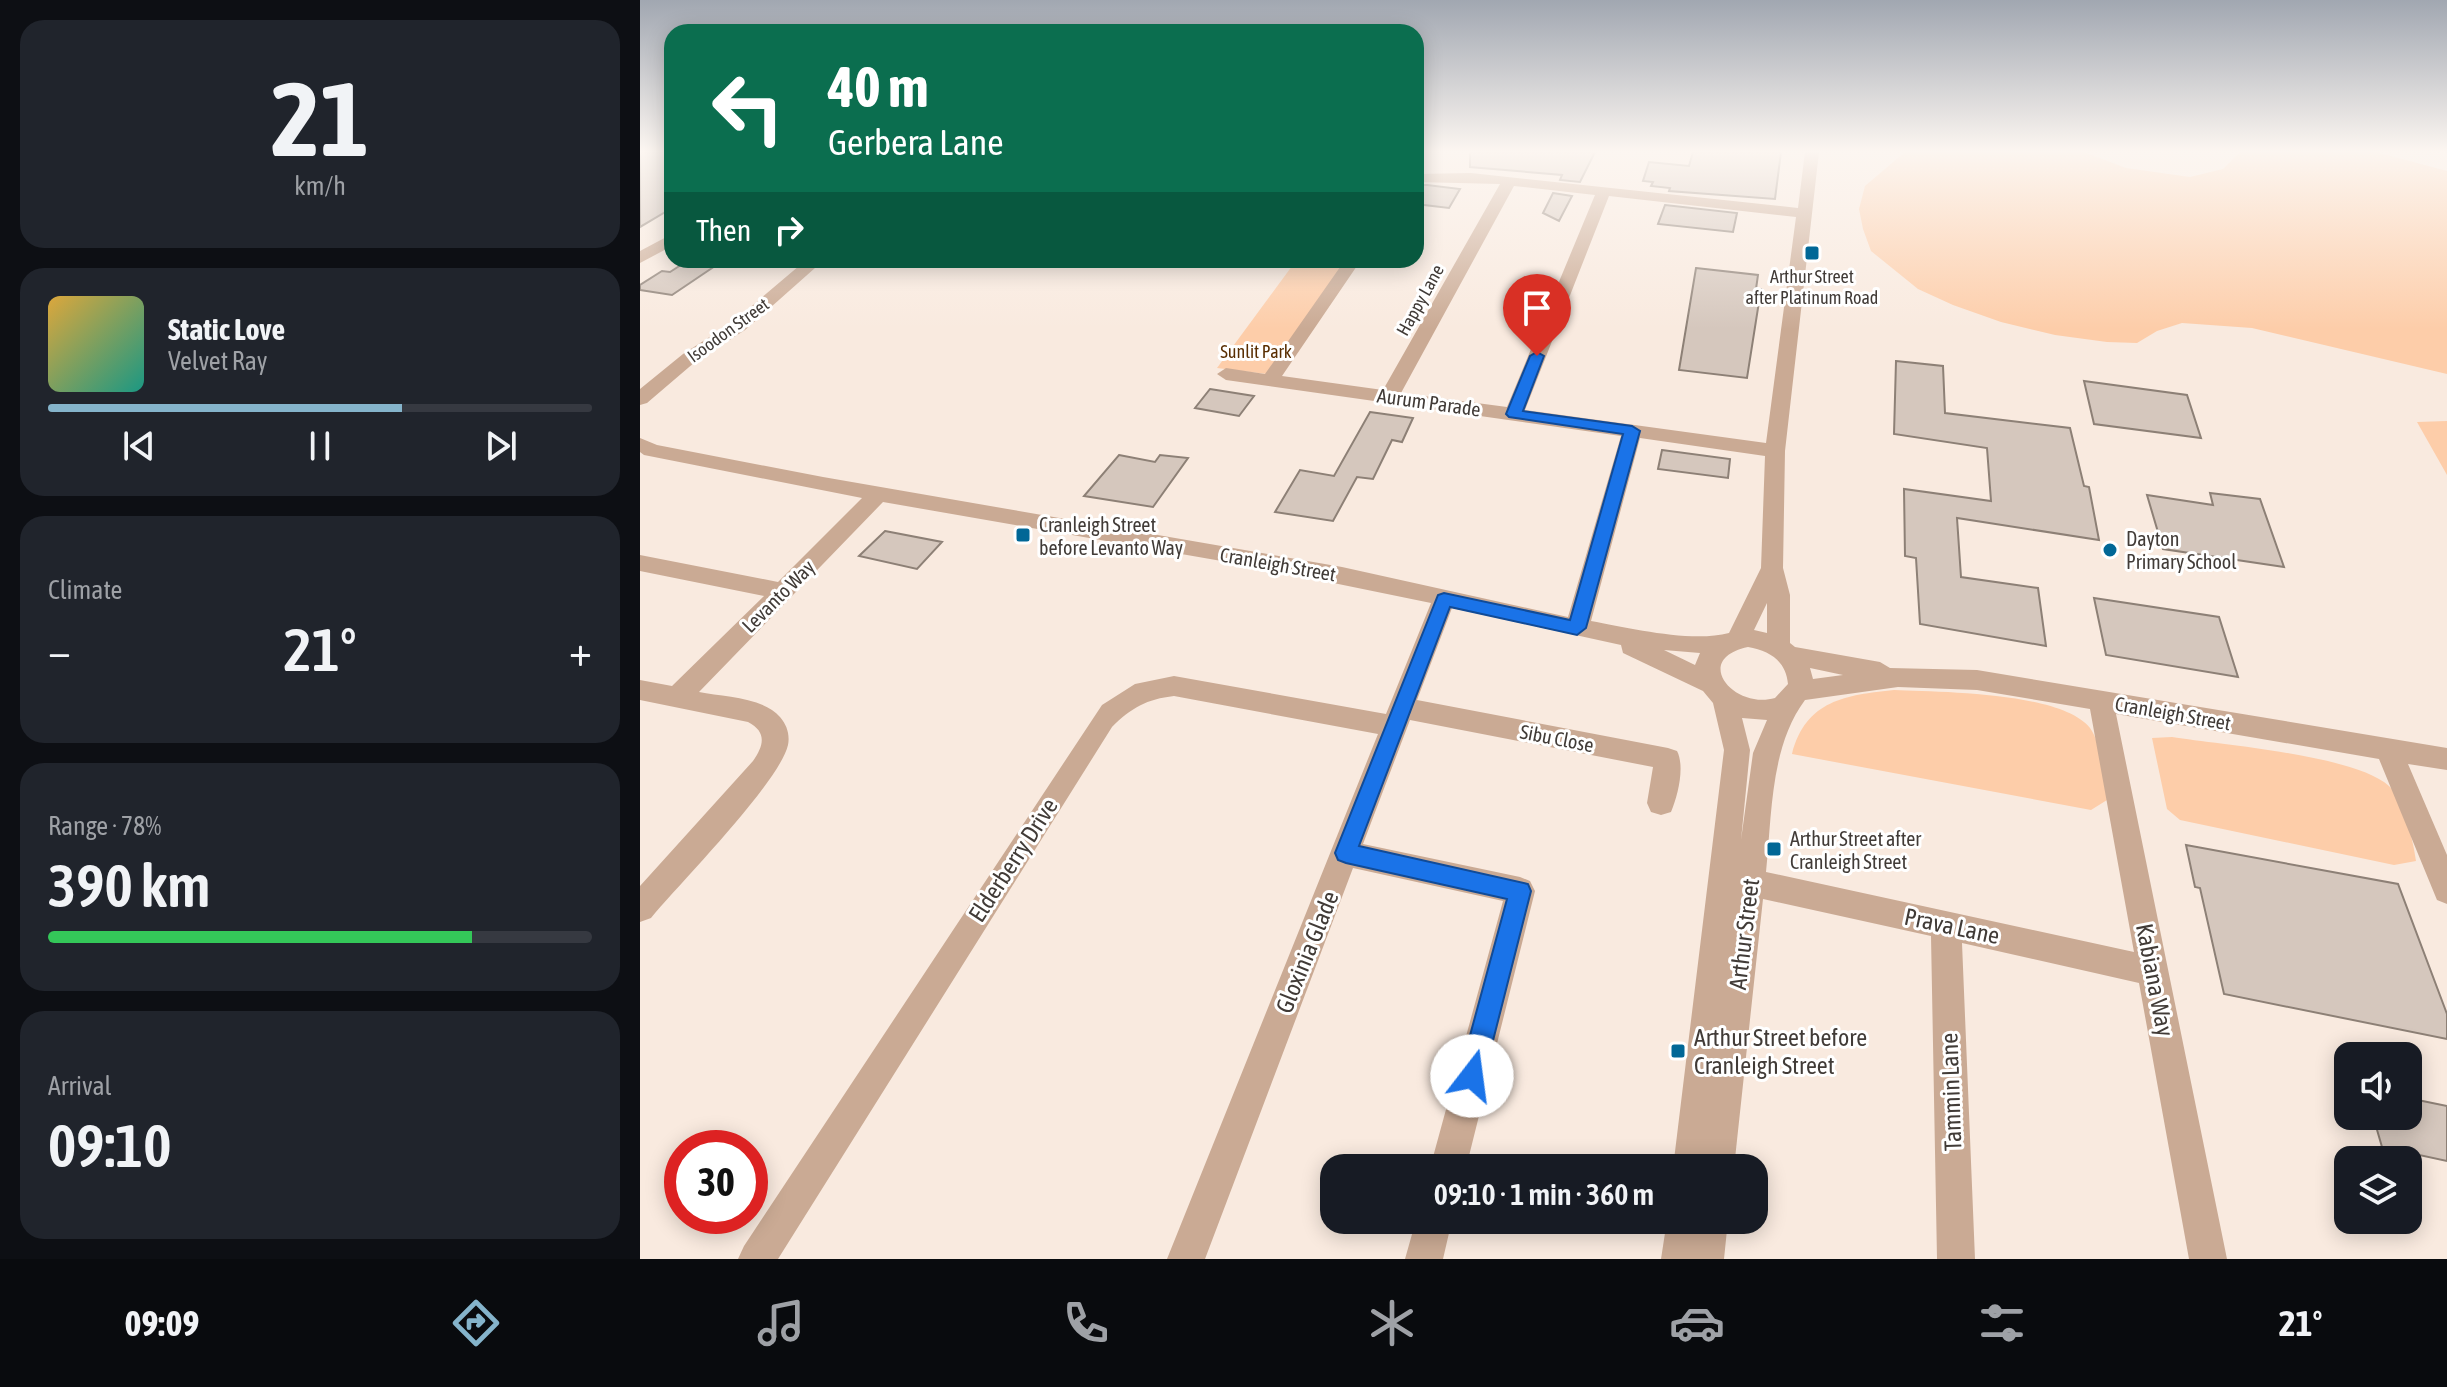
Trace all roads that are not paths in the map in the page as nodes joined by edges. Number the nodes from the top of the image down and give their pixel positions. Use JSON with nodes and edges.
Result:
{"nodes":[{"id":1,"x":1492,"y":211,"type":"edge"},
{"id":2,"x":1596,"y":211,"type":"edge"},
{"id":3,"x":1784,"y":211,"type":"edge"},
{"id":4,"x":1804,"y":213,"type":"joint"},
{"id":5,"x":664,"y":244,"type":"edge"},
{"id":6,"x":640,"y":258,"type":"edge"},
{"id":7,"x":793,"y":268,"type":"edge"},
{"id":8,"x":807,"y":268,"type":"edge"},
{"id":9,"x":1347,"y":268,"type":"edge"},
{"id":10,"x":1226,"y":374,"type":"dead end"},
{"id":11,"x":640,"y":376,"type":"edge"},
{"id":12,"x":1270,"y":380,"type":"junction"},
{"id":13,"x":1389,"y":397,"type":"junction"},
{"id":14,"x":640,"y":399,"type":"edge"},
{"id":15,"x":1514,"y":414,"type":"junction"},
{"id":16,"x":1632,"y":431,"type":"junction"},
{"id":17,"x":640,"y":444,"type":"edge"},
{"id":18,"x":1775,"y":451,"type":"junction"},
{"id":19,"x":640,"y":461,"type":"edge"},
{"id":20,"x":757,"y":473,"type":"junction"},
{"id":21,"x":877,"y":496,"type":"junction"},
{"id":22,"x":640,"y":563,"type":"edge"},
{"id":23,"x":1772,"y":568,"type":"junction"},
{"id":24,"x":783,"y":591,"type":"junction"},
{"id":25,"x":1444,"y":599,"type":"junction"},
{"id":26,"x":1577,"y":628,"type":"junction"},
{"id":27,"x":1608,"y":636,"type":"junction"},
{"id":28,"x":1730,"y":642,"type":"junction"},
{"id":29,"x":1783,"y":650,"type":"junction"},
{"id":30,"x":1898,"y":677,"type":"junction"},
{"id":31,"x":640,"y":690,"type":"edge"},
{"id":32,"x":1718,"y":692,"type":"junction"},
{"id":33,"x":678,"y":697,"type":"junction"},
{"id":34,"x":1793,"y":697,"type":"junction"},
{"id":35,"x":2101,"y":701,"type":"junction"},
{"id":36,"x":1399,"y":717,"type":"junction"},
{"id":37,"x":2389,"y":750,"type":"junction"},
{"id":38,"x":2447,"y":759,"type":"edge"},
{"id":39,"x":1661,"y":803,"type":"dead end"},
{"id":40,"x":1346,"y":853,"type":"junction"},
{"id":41,"x":1750,"y":882,"type":"junction"},
{"id":42,"x":2447,"y":890,"type":"edge"},
{"id":43,"x":640,"y":908,"type":"edge"},
{"id":44,"x":1946,"y":925,"type":"junction"},
{"id":45,"x":2153,"y":971,"type":"junction"},
{"id":46,"x":1452,"y":1154,"type":"edge"},
{"id":47,"x":1693,"y":1154,"type":"edge"},
{"id":48,"x":1718,"y":1154,"type":"edge"},
{"id":49,"x":1430,"y":1234,"type":"edge"},
{"id":50,"x":1683,"y":1234,"type":"edge"},
{"id":51,"x":1708,"y":1234,"type":"edge"},
{"id":52,"x":757,"y":1259,"type":"edge"},
{"id":53,"x":1186,"y":1259,"type":"edge"},
{"id":54,"x":1424,"y":1259,"type":"edge"},
{"id":55,"x":1680,"y":1259,"type":"edge"},
{"id":56,"x":1705,"y":1259,"type":"edge"},
{"id":57,"x":1956,"y":1259,"type":"edge"},
{"id":58,"x":2208,"y":1259,"type":"edge"}],
"edges":[{"from":1,"to":13,"type":"street","name":"Happy Lane"},
{"from":2,"to":15,"type":"street"},
{"from":3,"to":4,"type":"street"},
{"from":4,"to":18,"type":"street"},
{"from":5,"to":6,"type":"street"},
{"from":7,"to":11,"type":"street","name":"Isoodon Street"},
{"from":8,"to":14,"type":"street","name":"Isoodon Street"},
{"from":9,"to":12,"type":"street"},
{"from":10,"to":12,"type":"street","name":"Aurum Parade"},
{"from":12,"to":13,"type":"street","name":"Aurum Parade"},
{"from":13,"to":15,"type":"street","name":"Aurum Parade"},
{"from":15,"to":16,"type":"street","name":"Aurum Parade"},
{"from":16,"to":18,"type":"street","name":"Aurum Parade"},
{"from":16,"to":26,"type":"street"},
{"from":17,"to":20,"type":"street","name":"Cranleigh Street"},
{"from":18,"to":23,"type":"street"},
{"from":19,"to":20,"type":"street","name":"Cranleigh Street"},
{"from":20,"to":21,"type":"street","name":"Cranleigh Street"},
{"from":21,"to":24,"type":"street","name":"Levanto Way"},
{"from":21,"to":25,"type":"street","name":"Cranleigh Street"},
{"from":22,"to":24,"type":"street"},
{"from":23,"to":28,"type":"street"},
{"from":23,"to":29,"type":"street"},
{"from":24,"to":33,"type":"street","name":"Levanto Way"},
{"from":25,"to":26,"type":"street","name":"Cranleigh Street"},
{"from":25,"to":36,"type":"street","name":"Gloxinia Glade"},
{"from":26,"to":27,"type":"street","name":"Cranleigh Street"},
{"from":27,"to":28,"type":"street","name":"Cranleigh Street"},
{"from":27,"to":32,"type":"street","name":"Cranleigh Street"},
{"from":28,"to":29,"type":"street"},
{"from":28,"to":32,"type":"street"},
{"from":29,"to":30,"type":"street","name":"Cranleigh Street"},
{"from":29,"to":34,"type":"street"},
{"from":30,"to":34,"type":"street","name":"Cranleigh Street"},
{"from":30,"to":35,"type":"street","name":"Cranleigh Street"},
{"from":31,"to":33,"type":"street"},
{"from":32,"to":34,"type":"street"},
{"from":32,"to":47,"type":"street","name":"Arthur Street"},
{"from":33,"to":43,"type":"street"},
{"from":34,"to":41,"type":"street","name":"Arthur Street"},
{"from":35,"to":37,"type":"street","name":"Cranleigh Street"},
{"from":35,"to":45,"type":"street","name":"Kabiana Way"},
{"from":36,"to":39,"type":"street","name":"Sibu Close"},
{"from":36,"to":40,"type":"street","name":"Gloxinia Glade"},
{"from":36,"to":52,"type":"street","name":"Elderberry Drive"},
{"from":37,"to":38,"type":"street","name":"Cranleigh Street"},
{"from":37,"to":42,"type":"street"},
{"from":40,"to":46,"type":"street"},
{"from":40,"to":53,"type":"street","name":"Gloxinia Glade"},
{"from":41,"to":44,"type":"street","name":"Prava Lane"},
{"from":41,"to":48,"type":"street","name":"Arthur Street"},
{"from":44,"to":45,"type":"street","name":"Prava Lane"},
{"from":44,"to":57,"type":"street","name":"Tammin Lane"},
{"from":45,"to":58,"type":"street","name":"Kabiana Way"},
{"from":49,"to":54,"type":"street"},
{"from":50,"to":55,"type":"street"},
{"from":51,"to":56,"type":"street"}]}
